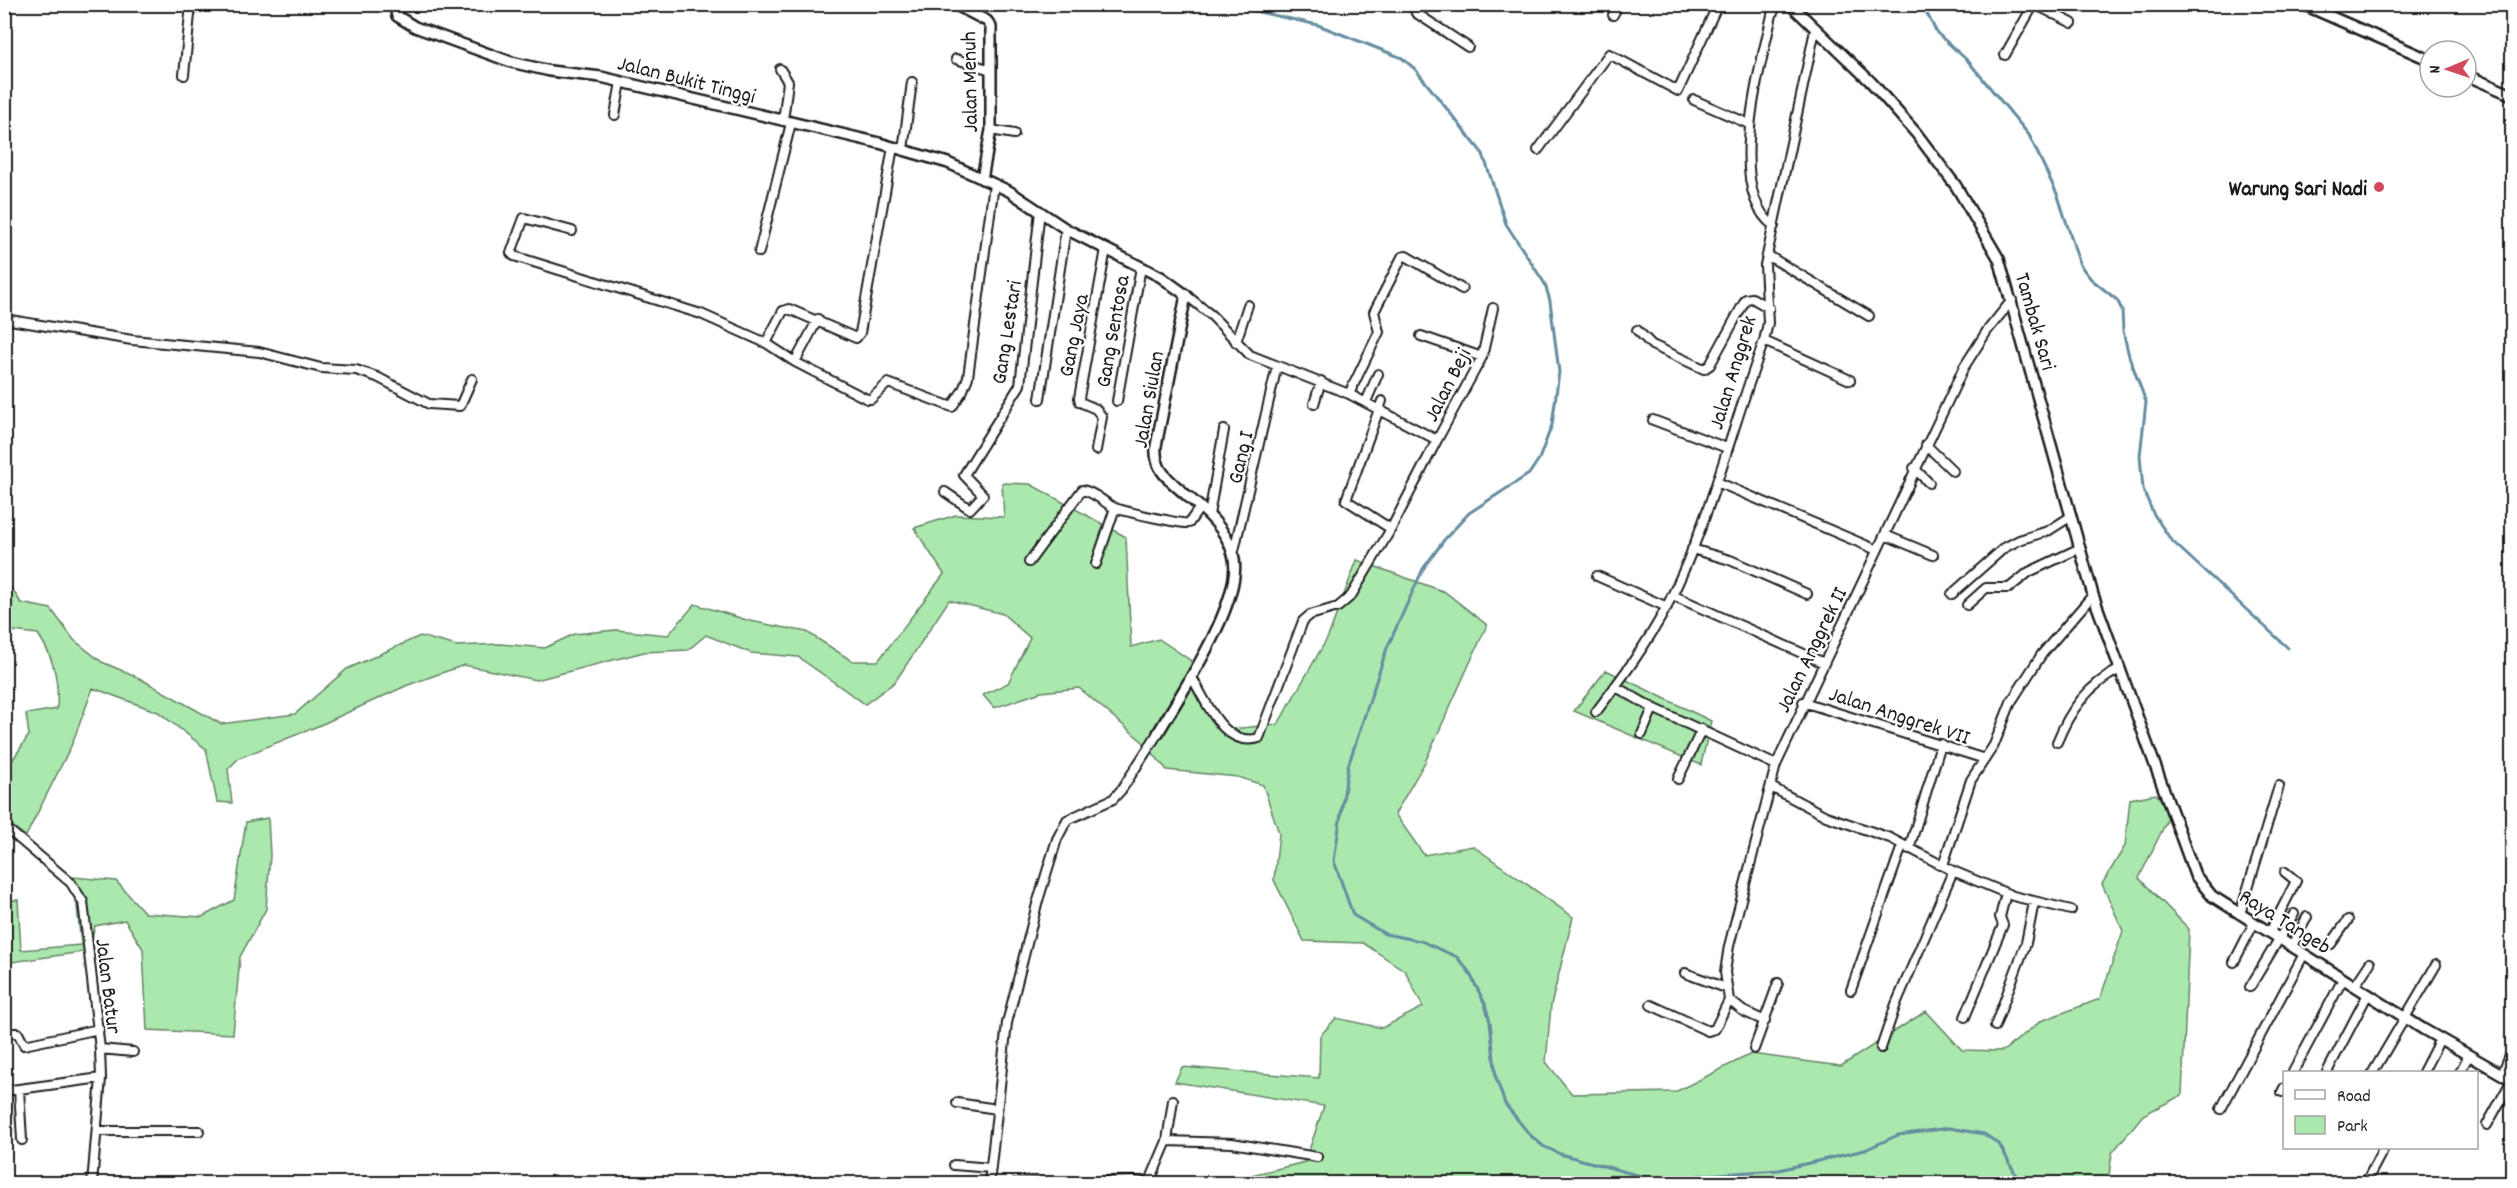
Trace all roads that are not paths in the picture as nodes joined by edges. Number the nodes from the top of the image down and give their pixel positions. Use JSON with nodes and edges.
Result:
{"nodes":[{"id":1,"x":191,"y":4,"type":"edge"},
{"id":2,"x":394,"y":4,"type":"edge"},
{"id":3,"x":954,"y":4,"type":"edge"},
{"id":4,"x":1413,"y":4,"type":"edge"},
{"id":5,"x":1619,"y":4,"type":"edge"},
{"id":6,"x":1718,"y":4,"type":"edge"},
{"id":7,"x":1778,"y":4,"type":"edge"},
{"id":8,"x":1790,"y":4,"type":"edge"},
{"id":9,"x":2034,"y":4,"type":"edge"},
{"id":10,"x":2059,"y":4,"type":"edge"},
{"id":11,"x":2302,"y":4,"type":"edge"},
{"id":12,"x":2053,"y":14,"type":"junction"},
{"id":13,"x":1613,"y":15,"type":"dead end"},
{"id":14,"x":2072,"y":23,"type":"dead end"},
{"id":15,"x":1815,"y":30,"type":"junction"},
{"id":16,"x":1468,"y":47,"type":"dead end"},
{"id":17,"x":2005,"y":55,"type":"dead end"},
{"id":18,"x":2418,"y":55,"type":"edge"},
{"id":19,"x":956,"y":59,"type":"dead end"},
{"id":20,"x":780,"y":69,"type":"dead end"},
{"id":21,"x":991,"y":70,"type":"junction"},
{"id":22,"x":184,"y":75,"type":"dead end"},
{"id":23,"x":2478,"y":80,"type":"edge"},
{"id":24,"x":621,"y":82,"type":"junction"},
{"id":25,"x":912,"y":82,"type":"dead end"},
{"id":26,"x":2512,"y":94,"type":"edge"},
{"id":27,"x":1694,"y":100,"type":"dead end"},
{"id":28,"x":615,"y":115,"type":"dead end"},
{"id":29,"x":787,"y":122,"type":"junction"},
{"id":30,"x":1749,"y":124,"type":"junction"},
{"id":31,"x":990,"y":130,"type":"junction"},
{"id":32,"x":1014,"y":134,"type":"dead end"},
{"id":33,"x":898,"y":148,"type":"junction"},
{"id":34,"x":1538,"y":150,"type":"dead end"},
{"id":35,"x":982,"y":179,"type":"junction"},
{"id":36,"x":994,"y":184,"type":"junction"},
{"id":37,"x":1040,"y":211,"type":"junction"},
{"id":38,"x":1774,"y":226,"type":"junction"},
{"id":39,"x":1066,"y":229,"type":"junction"},
{"id":40,"x":572,"y":231,"type":"dead end"},
{"id":41,"x":1106,"y":249,"type":"junction"},
{"id":42,"x":759,"y":252,"type":"dead end"},
{"id":43,"x":1767,"y":255,"type":"junction"},
{"id":44,"x":1141,"y":267,"type":"junction"},
{"id":45,"x":1462,"y":289,"type":"dead end"},
{"id":46,"x":1186,"y":295,"type":"junction"},
{"id":47,"x":2012,"y":300,"type":"junction"},
{"id":48,"x":1248,"y":305,"type":"dead end"},
{"id":49,"x":1493,"y":308,"type":"dead end"},
{"id":50,"x":1768,"y":308,"type":"junction"},
{"id":51,"x":1869,"y":316,"type":"dead end"},
{"id":52,"x":4,"y":319,"type":"edge"},
{"id":53,"x":818,"y":319,"type":"junction"},
{"id":54,"x":1637,"y":330,"type":"dead end"},
{"id":55,"x":1421,"y":336,"type":"dead end"},
{"id":56,"x":1764,"y":341,"type":"junction"},
{"id":57,"x":1236,"y":342,"type":"junction"},
{"id":58,"x":766,"y":343,"type":"junction"},
{"id":59,"x":1482,"y":357,"type":"junction"},
{"id":60,"x":795,"y":362,"type":"junction"},
{"id":61,"x":1277,"y":366,"type":"junction"},
{"id":62,"x":1378,"y":374,"type":"dead end"},
{"id":63,"x":472,"y":379,"type":"dead end"},
{"id":64,"x":1850,"y":380,"type":"dead end"},
{"id":65,"x":1321,"y":381,"type":"junction"},
{"id":66,"x":1349,"y":394,"type":"junction"},
{"id":67,"x":1040,"y":399,"type":"dead end"},
{"id":68,"x":1117,"y":401,"type":"dead end"},
{"id":69,"x":1366,"y":402,"type":"junction"},
{"id":70,"x":1314,"y":404,"type":"dead end"},
{"id":71,"x":1380,"y":405,"type":"junction"},
{"id":72,"x":1653,"y":420,"type":"dead end"},
{"id":73,"x":1224,"y":430,"type":"dead end"},
{"id":74,"x":1437,"y":440,"type":"junction"},
{"id":75,"x":1926,"y":445,"type":"junction"},
{"id":76,"x":1727,"y":448,"type":"junction"},
{"id":77,"x":1096,"y":450,"type":"dead end"},
{"id":78,"x":1914,"y":468,"type":"junction"},
{"id":79,"x":1953,"y":471,"type":"dead end"},
{"id":80,"x":1717,"y":482,"type":"junction"},
{"id":81,"x":1929,"y":483,"type":"dead end"},
{"id":82,"x":945,"y":492,"type":"dead end"},
{"id":83,"x":1200,"y":507,"type":"junction"},
{"id":84,"x":1115,"y":508,"type":"junction"},
{"id":85,"x":1209,"y":515,"type":"junction"},
{"id":86,"x":2070,"y":517,"type":"junction"},
{"id":87,"x":1391,"y":529,"type":"junction"},
{"id":88,"x":1885,"y":535,"type":"junction"},
{"id":89,"x":1692,"y":549,"type":"junction"},
{"id":90,"x":2078,"y":549,"type":"junction"},
{"id":91,"x":1877,"y":550,"type":"junction"},
{"id":92,"x":1233,"y":555,"type":"junction"},
{"id":93,"x":1934,"y":555,"type":"dead end"},
{"id":94,"x":1029,"y":562,"type":"dead end"},
{"id":95,"x":1096,"y":564,"type":"dead end"},
{"id":96,"x":1597,"y":576,"type":"dead end"},
{"id":97,"x":1807,"y":594,"type":"dead end"},
{"id":98,"x":1952,"y":594,"type":"dead end"},
{"id":99,"x":1672,"y":595,"type":"junction"},
{"id":100,"x":2093,"y":595,"type":"junction"},
{"id":101,"x":1967,"y":605,"type":"dead end"},
{"id":102,"x":1667,"y":607,"type":"junction"},
{"id":103,"x":1824,"y":663,"type":"junction"},
{"id":104,"x":2120,"y":669,"type":"junction"},
{"id":105,"x":1191,"y":676,"type":"junction"},
{"id":106,"x":1616,"y":687,"type":"junction"},
{"id":107,"x":1803,"y":702,"type":"junction"},
{"id":108,"x":1653,"y":708,"type":"junction"},
{"id":109,"x":2136,"y":710,"type":"joint"},
{"id":110,"x":1596,"y":712,"type":"dead end"},
{"id":111,"x":1702,"y":729,"type":"junction"},
{"id":112,"x":1158,"y":733,"type":"joint"},
{"id":113,"x":1642,"y":734,"type":"dead end"},
{"id":114,"x":2057,"y":742,"type":"dead end"},
{"id":115,"x":1941,"y":744,"type":"junction"},
{"id":116,"x":1985,"y":759,"type":"junction"},
{"id":117,"x":1776,"y":765,"type":"junction"},
{"id":118,"x":1678,"y":779,"type":"dead end"},
{"id":119,"x":2279,"y":786,"type":"dead end"},
{"id":120,"x":1771,"y":787,"type":"junction"},
{"id":121,"x":4,"y":826,"type":"edge"},
{"id":122,"x":1905,"y":847,"type":"junction"},
{"id":123,"x":1943,"y":865,"type":"junction"},
{"id":124,"x":1953,"y":871,"type":"junction"},
{"id":125,"x":2285,"y":872,"type":"dead end"},
{"id":126,"x":2006,"y":893,"type":"junction"},
{"id":127,"x":2034,"y":902,"type":"junction"},
{"id":128,"x":2071,"y":910,"type":"dead end"},
{"id":129,"x":2240,"y":914,"type":"junction"},
{"id":130,"x":2294,"y":914,"type":"dead end"},
{"id":131,"x":2307,"y":917,"type":"dead end"},
{"id":132,"x":2348,"y":920,"type":"dead end"},
{"id":133,"x":2254,"y":923,"type":"junction"},
{"id":134,"x":2270,"y":932,"type":"junction"},
{"id":135,"x":2280,"y":939,"type":"junction"},
{"id":136,"x":2331,"y":945,"type":"dead end"},
{"id":137,"x":2292,"y":946,"type":"junction"},
{"id":138,"x":2304,"y":954,"type":"junction"},
{"id":139,"x":2234,"y":962,"type":"dead end"},
{"id":140,"x":2370,"y":963,"type":"dead end"},
{"id":141,"x":2436,"y":965,"type":"dead end"},
{"id":142,"x":1685,"y":973,"type":"dead end"},
{"id":143,"x":2343,"y":979,"type":"junction"},
{"id":144,"x":2358,"y":981,"type":"dead end"},
{"id":145,"x":1778,"y":983,"type":"dead end"},
{"id":146,"x":2250,"y":987,"type":"dead end"},
{"id":147,"x":1726,"y":988,"type":"junction"},
{"id":148,"x":1851,"y":990,"type":"dead end"},
{"id":149,"x":2368,"y":994,"type":"junction"},
{"id":150,"x":1730,"y":1000,"type":"junction"},
{"id":151,"x":1651,"y":1005,"type":"dead end"},
{"id":152,"x":1965,"y":1017,"type":"dead end"},
{"id":153,"x":2406,"y":1018,"type":"junction"},
{"id":154,"x":1765,"y":1021,"type":"junction"},
{"id":155,"x":1995,"y":1026,"type":"dead end"},
{"id":156,"x":99,"y":1029,"type":"junction"},
{"id":157,"x":4,"y":1033,"type":"edge"},
{"id":158,"x":2440,"y":1039,"type":"junction"},
{"id":159,"x":100,"y":1048,"type":"junction"},
{"id":160,"x":1881,"y":1048,"type":"dead end"},
{"id":161,"x":1754,"y":1049,"type":"dead end"},
{"id":162,"x":2512,"y":1050,"type":"edge"},
{"id":163,"x":133,"y":1052,"type":"dead end"},
{"id":164,"x":2469,"y":1055,"type":"junction"},
{"id":165,"x":2294,"y":1071,"type":"edge"},
{"id":166,"x":2328,"y":1071,"type":"edge"},
{"id":167,"x":2374,"y":1071,"type":"edge"},
{"id":168,"x":2424,"y":1071,"type":"edge"},
{"id":169,"x":2461,"y":1071,"type":"edge"},
{"id":170,"x":2502,"y":1074,"type":"junction"},
{"id":171,"x":101,"y":1078,"type":"junction"},
{"id":172,"x":2512,"y":1080,"type":"edge"},
{"id":173,"x":19,"y":1089,"type":"junction"},
{"id":174,"x":4,"y":1091,"type":"edge"},
{"id":175,"x":1173,"y":1100,"type":"dead end"},
{"id":176,"x":957,"y":1103,"type":"dead end"},
{"id":177,"x":997,"y":1109,"type":"junction"},
{"id":178,"x":2221,"y":1109,"type":"dead end"},
{"id":179,"x":2487,"y":1125,"type":"dead end"},
{"id":180,"x":98,"y":1131,"type":"junction"},
{"id":181,"x":199,"y":1131,"type":"dead end"},
{"id":182,"x":22,"y":1140,"type":"dead end"},
{"id":183,"x":1167,"y":1141,"type":"junction"},
{"id":184,"x":2383,"y":1149,"type":"edge"},
{"id":185,"x":1317,"y":1157,"type":"dead end"},
{"id":186,"x":954,"y":1166,"type":"dead end"},
{"id":187,"x":991,"y":1168,"type":"junction"},
{"id":188,"x":2512,"y":1178,"type":"edge"},
{"id":189,"x":1150,"y":1181,"type":"junction"},
{"id":190,"x":92,"y":1184,"type":"edge"},
{"id":191,"x":989,"y":1184,"type":"edge"},
{"id":192,"x":1015,"y":1184,"type":"edge"},
{"id":193,"x":1159,"y":1184,"type":"edge"},
{"id":194,"x":2365,"y":1184,"type":"edge"},
{"id":195,"x":2509,"y":1184,"type":"edge"}],
"edges":[{"from":1,"to":22,"type":"street"},
{"from":2,"to":24,"type":"street","name":"Jalan Bukit Tinggi"},
{"from":3,"to":21,"type":"street","name":"Jalan Menuh"},
{"from":4,"to":16,"type":"street"},
{"from":5,"to":13,"type":"street"},
{"from":6,"to":34,"type":"street"},
{"from":7,"to":30,"type":"street"},
{"from":8,"to":15,"type":"street","name":"Tambak Sari"},
{"from":9,"to":12,"type":"street"},
{"from":9,"to":17,"type":"street"},
{"from":10,"to":12,"type":"street"},
{"from":11,"to":18,"type":"street"},
{"from":12,"to":14,"type":"street"},
{"from":15,"to":38,"type":"street","name":"Jalan Anggrek"},
{"from":15,"to":47,"type":"street","name":"Tambak Sari"},
{"from":19,"to":21,"type":"street"},
{"from":20,"to":29,"type":"street"},
{"from":21,"to":31,"type":"street","name":"Jalan Menuh"},
{"from":23,"to":26,"type":"street"},
{"from":24,"to":28,"type":"street"},
{"from":24,"to":29,"type":"street","name":"Jalan Bukit Tinggi"},
{"from":25,"to":33,"type":"street"},
{"from":27,"to":30,"type":"street"},
{"from":29,"to":33,"type":"street","name":"Jalan Bukit Tinggi"},
{"from":29,"to":42,"type":"street"},
{"from":30,"to":38,"type":"street"},
{"from":31,"to":32,"type":"street"},
{"from":31,"to":35,"type":"street","name":"Jalan Menuh"},
{"from":33,"to":35,"type":"street","name":"Jalan Bukit Tinggi"},
{"from":33,"to":53,"type":"street"},
{"from":35,"to":36,"type":"street"},
{"from":36,"to":37,"type":"street"},
{"from":36,"to":60,"type":"street"},
{"from":37,"to":39,"type":"street"},
{"from":37,"to":82,"type":"street","name":"Gang Lestari"},
{"from":38,"to":43,"type":"street","name":"Jalan Anggrek"},
{"from":39,"to":41,"type":"street"},
{"from":39,"to":67,"type":"street"},
{"from":40,"to":58,"type":"street"},
{"from":41,"to":44,"type":"street"},
{"from":41,"to":77,"type":"street","name":"Gang Jaya"},
{"from":43,"to":50,"type":"street","name":"Jalan Anggrek"},
{"from":43,"to":51,"type":"street"},
{"from":44,"to":46,"type":"street"},
{"from":44,"to":68,"type":"street","name":"Gang Sentosa"},
{"from":45,"to":66,"type":"street"},
{"from":46,"to":57,"type":"street"},
{"from":46,"to":83,"type":"street","name":"Jalan Siulan"},
{"from":47,"to":75,"type":"street","name":"Jalan Anggrek II"},
{"from":47,"to":86,"type":"street","name":"Tambak Sari"},
{"from":48,"to":57,"type":"street"},
{"from":49,"to":59,"type":"street","name":"Jalan Beji"},
{"from":50,"to":54,"type":"street"},
{"from":50,"to":56,"type":"street","name":"Jalan Anggrek"},
{"from":52,"to":63,"type":"street"},
{"from":53,"to":58,"type":"street"},
{"from":53,"to":60,"type":"street"},
{"from":55,"to":59,"type":"street"},
{"from":56,"to":64,"type":"street"},
{"from":56,"to":76,"type":"street","name":"Jalan Anggrek"},
{"from":57,"to":61,"type":"street"},
{"from":58,"to":60,"type":"street"},
{"from":59,"to":74,"type":"street","name":"Jalan Beji"},
{"from":61,"to":65,"type":"street"},
{"from":61,"to":92,"type":"street","name":"Gang I"},
{"from":62,"to":69,"type":"street"},
{"from":65,"to":66,"type":"street"},
{"from":65,"to":70,"type":"street"},
{"from":66,"to":69,"type":"street"},
{"from":69,"to":71,"type":"street"},
{"from":71,"to":74,"type":"street"},
{"from":71,"to":87,"type":"street"},
{"from":72,"to":76,"type":"street"},
{"from":73,"to":85,"type":"street"},
{"from":74,"to":87,"type":"street","name":"Jalan Beji"},
{"from":75,"to":78,"type":"street","name":"Jalan Anggrek II"},
{"from":75,"to":79,"type":"street"},
{"from":76,"to":80,"type":"street","name":"Jalan Anggrek"},
{"from":78,"to":81,"type":"street"},
{"from":78,"to":88,"type":"street","name":"Jalan Anggrek II"},
{"from":80,"to":89,"type":"street","name":"Jalan Anggrek"},
{"from":80,"to":91,"type":"street"},
{"from":83,"to":84,"type":"street"},
{"from":83,"to":85,"type":"street","name":"Jalan Siulan"},
{"from":84,"to":94,"type":"street"},
{"from":84,"to":95,"type":"street"},
{"from":85,"to":92,"type":"street","name":"Jalan Siulan"},
{"from":86,"to":90,"type":"street","name":"Tambak Sari"},
{"from":86,"to":98,"type":"street"},
{"from":87,"to":105,"type":"street","name":"Jalan Beji"},
{"from":88,"to":91,"type":"street","name":"Jalan Anggrek II"},
{"from":88,"to":93,"type":"street"},
{"from":89,"to":97,"type":"street"},
{"from":89,"to":99,"type":"street","name":"Jalan Anggrek"},
{"from":90,"to":100,"type":"street","name":"Tambak Sari"},
{"from":90,"to":101,"type":"street"},
{"from":91,"to":103,"type":"street","name":"Jalan Anggrek II"},
{"from":92,"to":105,"type":"street","name":"Jalan Siulan"},
{"from":96,"to":102,"type":"street"},
{"from":99,"to":102,"type":"street","name":"Jalan Anggrek"},
{"from":99,"to":103,"type":"street"},
{"from":100,"to":104,"type":"street","name":"Tambak Sari"},
{"from":100,"to":116,"type":"street"},
{"from":102,"to":106,"type":"street","name":"Jalan Anggrek"},
{"from":103,"to":107,"type":"street","name":"Jalan Anggrek II"},
{"from":104,"to":109,"type":"street","name":"Tambak Sari"},
{"from":104,"to":114,"type":"street"},
{"from":105,"to":112,"type":"street","name":"Jalan Siulan"},
{"from":106,"to":108,"type":"street"},
{"from":106,"to":110,"type":"street","name":"Jalan Anggrek"},
{"from":107,"to":115,"type":"street","name":"Jalan Anggrek VII"},
{"from":107,"to":117,"type":"street","name":"Jalan Anggrek II"},
{"from":108,"to":111,"type":"street"},
{"from":108,"to":113,"type":"street"},
{"from":109,"to":129,"type":"street","name":"Raya Tangeb"},
{"from":111,"to":117,"type":"street"},
{"from":111,"to":118,"type":"street"},
{"from":112,"to":177,"type":"street"},
{"from":115,"to":116,"type":"street","name":"Jalan Anggrek VII"},
{"from":115,"to":122,"type":"street"},
{"from":116,"to":123,"type":"street"},
{"from":117,"to":120,"type":"street","name":"Jalan Anggrek II"},
{"from":119,"to":129,"type":"street"},
{"from":120,"to":122,"type":"street"},
{"from":120,"to":147,"type":"street","name":"Jalan Anggrek II"},
{"from":121,"to":156,"type":"street","name":"Jalan Batur"},
{"from":122,"to":123,"type":"street"},
{"from":122,"to":148,"type":"street"},
{"from":123,"to":124,"type":"street"},
{"from":124,"to":126,"type":"street"},
{"from":124,"to":160,"type":"street"},
{"from":125,"to":134,"type":"street"},
{"from":126,"to":127,"type":"street"},
{"from":126,"to":152,"type":"street"},
{"from":127,"to":128,"type":"street"},
{"from":127,"to":155,"type":"street"},
{"from":129,"to":133,"type":"street","name":"Raya Tangeb"},
{"from":130,"to":135,"type":"street"},
{"from":131,"to":137,"type":"street"},
{"from":132,"to":136,"type":"street"},
{"from":133,"to":134,"type":"street","name":"Raya Tangeb"},
{"from":133,"to":139,"type":"street"},
{"from":134,"to":135,"type":"street","name":"Raya Tangeb"},
{"from":135,"to":137,"type":"street","name":"Raya Tangeb"},
{"from":135,"to":146,"type":"street"},
{"from":137,"to":138,"type":"street","name":"Raya Tangeb"},
{"from":138,"to":143,"type":"street","name":"Raya Tangeb"},
{"from":138,"to":178,"type":"street"},
{"from":140,"to":144,"type":"street"},
{"from":141,"to":153,"type":"street"},
{"from":142,"to":147,"type":"street"},
{"from":143,"to":149,"type":"street","name":"Raya Tangeb"},
{"from":143,"to":165,"type":"street"},
{"from":145,"to":154,"type":"street"},
{"from":147,"to":150,"type":"street","name":"Jalan Anggrek II"},
{"from":149,"to":153,"type":"street","name":"Raya Tangeb"},
{"from":149,"to":166,"type":"street"},
{"from":150,"to":151,"type":"street"},
{"from":150,"to":154,"type":"street"},
{"from":153,"to":158,"type":"street","name":"Raya Tangeb"},
{"from":153,"to":167,"type":"street"},
{"from":154,"to":161,"type":"street"},
{"from":156,"to":157,"type":"street"},
{"from":156,"to":159,"type":"street","name":"Jalan Batur"},
{"from":158,"to":164,"type":"street","name":"Raya Tangeb"},
{"from":158,"to":168,"type":"street"},
{"from":159,"to":163,"type":"street"},
{"from":159,"to":171,"type":"street","name":"Jalan Batur"},
{"from":162,"to":170,"type":"street"},
{"from":164,"to":169,"type":"street"},
{"from":164,"to":170,"type":"street","name":"Raya Tangeb"},
{"from":170,"to":172,"type":"street","name":"Raya Tangeb"},
{"from":171,"to":173,"type":"street"},
{"from":171,"to":180,"type":"street","name":"Jalan Batur"},
{"from":172,"to":179,"type":"street"},
{"from":173,"to":174,"type":"street"},
{"from":173,"to":182,"type":"street"},
{"from":175,"to":183,"type":"street"},
{"from":176,"to":177,"type":"street"},
{"from":177,"to":187,"type":"street"},
{"from":180,"to":181,"type":"street"},
{"from":180,"to":190,"type":"street","name":"Jalan Batur"},
{"from":183,"to":185,"type":"street"},
{"from":183,"to":189,"type":"street"},
{"from":184,"to":194,"type":"street"},
{"from":186,"to":187,"type":"street"},
{"from":187,"to":191,"type":"street"},
{"from":188,"to":195,"type":"street"},
{"from":189,"to":192,"type":"street"},
{"from":189,"to":193,"type":"street"}]}
